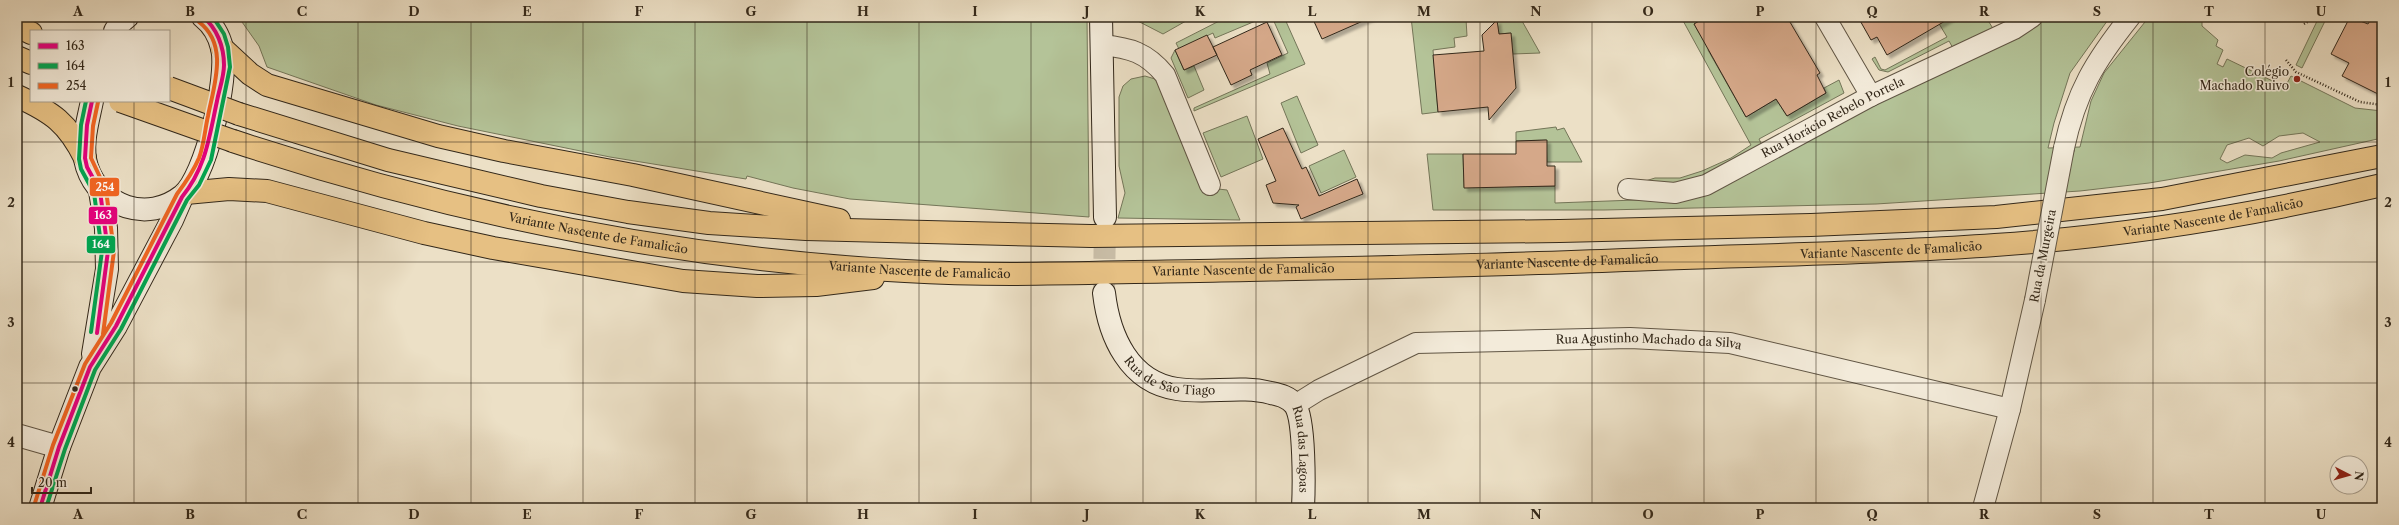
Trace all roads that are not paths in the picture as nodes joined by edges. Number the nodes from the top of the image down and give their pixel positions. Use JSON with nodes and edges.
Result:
{"nodes":[{"id":1,"x":127,"y":17,"type":"edge"},
{"id":2,"x":1101,"y":17,"type":"edge"},
{"id":3,"x":1825,"y":17,"type":"edge"},
{"id":4,"x":2032,"y":17,"type":"edge"},
{"id":5,"x":2130,"y":17,"type":"edge"},
{"id":6,"x":212,"y":19,"type":"edge"},
{"id":7,"x":17,"y":26,"type":"edge"},
{"id":8,"x":116,"y":30,"type":"edge"},
{"id":9,"x":30,"y":32,"type":"edge"},
{"id":10,"x":1102,"y":45,"type":"junction"},
{"id":11,"x":222,"y":48,"type":"junction"},
{"id":12,"x":17,"y":57,"type":"edge"},
{"id":13,"x":30,"y":63,"type":"edge"},
{"id":14,"x":170,"y":88,"type":"edge"},
{"id":15,"x":17,"y":96,"type":"edge"},
{"id":16,"x":1871,"y":96,"type":"junction"},
{"id":17,"x":30,"y":102,"type":"edge"},
{"id":18,"x":31,"y":102,"type":"edge"},
{"id":19,"x":92,"y":102,"type":"edge"},
{"id":20,"x":123,"y":102,"type":"edge"},
{"id":21,"x":2382,"y":156,"type":"edge"},
{"id":22,"x":85,"y":158,"type":"junction"},
{"id":23,"x":1210,"y":185,"type":"dead end"},
{"id":24,"x":2382,"y":185,"type":"edge"},
{"id":25,"x":1628,"y":189,"type":"dead end"},
{"id":26,"x":100,"y":191,"type":"junction"},
{"id":27,"x":184,"y":195,"type":"junction"},
{"id":28,"x":1105,"y":217,"type":"tunnel mouth"},
{"id":29,"x":887,"y":232,"type":"junction"},
{"id":30,"x":905,"y":271,"type":"junction"},
{"id":31,"x":1104,"y":293,"type":"tunnel mouth"},
{"id":32,"x":90,"y":367,"type":"junction"},
{"id":33,"x":1290,"y":401,"type":"junction"},
{"id":34,"x":2010,"y":409,"type":"junction"},
{"id":35,"x":17,"y":435,"type":"edge"},
{"id":36,"x":58,"y":447,"type":"junction"},
{"id":37,"x":40,"y":508,"type":"edge"},
{"id":38,"x":1304,"y":508,"type":"edge"},
{"id":39,"x":1983,"y":508,"type":"edge"}],
"edges":[{"from":1,"to":8,"type":"main road"},
{"from":2,"to":10,"type":"main road"},
{"from":3,"to":16,"type":"street"},
{"from":4,"to":16,"type":"street","name":"Rua Horácio Rebelo Portela"},
{"from":5,"to":34,"type":"street","name":"Rua da Murgeira","bridge":true},
{"from":6,"to":11,"type":"main road"},
{"from":7,"to":9,"type":"highway"},
{"from":10,"to":23,"type":"street"},
{"from":10,"to":28,"type":"main road"},
{"from":11,"to":27,"type":"main road"},
{"from":11,"to":29,"type":"highway"},
{"from":12,"to":13,"type":"highway"},
{"from":14,"to":29,"type":"highway","bridge":true},
{"from":15,"to":17,"type":"highway"},
{"from":16,"to":25,"type":"street","name":"Rua Horácio Rebelo Portela"},
{"from":18,"to":22,"type":"highway"},
{"from":19,"to":22,"type":"main road"},
{"from":20,"to":30,"type":"highway","name":"Variante Nascente de Famalicão","bridge":true},
{"from":21,"to":29,"type":"highway"},
{"from":22,"to":26,"type":"main road"},
{"from":24,"to":30,"type":"highway","name":"Variante Nascente de Famalicão"},
{"from":26,"to":27,"type":"main road"},
{"from":26,"to":32,"type":"main road"},
{"from":27,"to":30,"type":"highway"},
{"from":27,"to":32,"type":"main road"},
{"from":31,"to":33,"type":"main road","name":"Rua de São Tiago"},
{"from":32,"to":36,"type":"main road"},
{"from":33,"to":34,"type":"street","name":"Rua Agustinho Machado da Silva"},
{"from":33,"to":38,"type":"main road","name":"Rua das Lagoas"},
{"from":34,"to":39,"type":"street","name":"Rua da Murgeira"},
{"from":35,"to":36,"type":"main road"},
{"from":36,"to":37,"type":"main road"}]}
